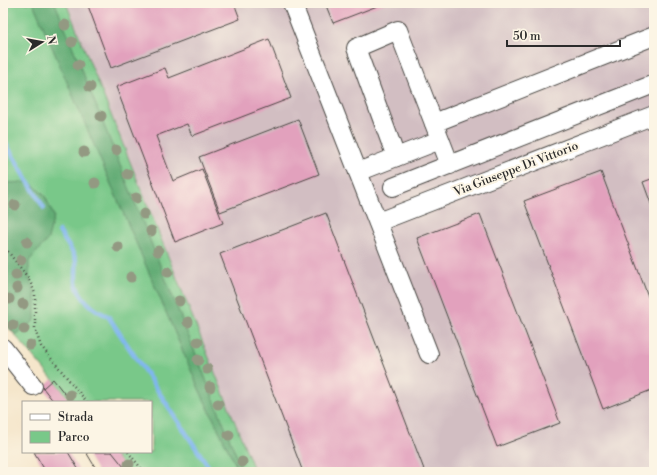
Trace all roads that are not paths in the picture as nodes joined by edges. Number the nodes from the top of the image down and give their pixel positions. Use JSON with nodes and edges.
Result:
{"nodes":[{"id":1,"x":292,"y":3,"type":"edge"},
{"id":2,"x":654,"y":36,"type":"edge"},
{"id":3,"x":654,"y":84,"type":"edge"},
{"id":4,"x":592,"y":108,"type":"junction"},
{"id":5,"x":654,"y":115,"type":"edge"},
{"id":6,"x":434,"y":123,"type":"junction"},
{"id":7,"x":603,"y":135,"type":"junction"},
{"id":8,"x":440,"y":140,"type":"junction"},
{"id":9,"x":491,"y":148,"type":"junction"},
{"id":10,"x":396,"y":157,"type":"junction"},
{"id":11,"x":450,"y":165,"type":"junction"},
{"id":12,"x":358,"y":172,"type":"junction"},
{"id":13,"x":502,"y":174,"type":"junction"},
{"id":14,"x":393,"y":187,"type":"dead end"},
{"id":15,"x":378,"y":222,"type":"junction"},
{"id":16,"x":3,"y":348,"type":"edge"},
{"id":17,"x":429,"y":354,"type":"dead end"},
{"id":18,"x":33,"y":386,"type":"dead end"}],
"edges":[{"from":1,"to":12,"type":"street"},
{"from":2,"to":6,"type":"street"},
{"from":3,"to":4,"type":"street"},
{"from":4,"to":7,"type":"street"},
{"from":4,"to":9,"type":"street"},
{"from":5,"to":7,"type":"street","name":"Via Giuseppe Di Vittorio"},
{"from":6,"to":8,"type":"street"},
{"from":6,"to":10,"type":"street"},
{"from":7,"to":13,"type":"street","name":"Via Giuseppe Di Vittorio"},
{"from":8,"to":10,"type":"street"},
{"from":8,"to":11,"type":"street"},
{"from":9,"to":11,"type":"street"},
{"from":9,"to":13,"type":"street"},
{"from":10,"to":12,"type":"street"},
{"from":11,"to":14,"type":"street"},
{"from":12,"to":15,"type":"street"},
{"from":13,"to":15,"type":"street","name":"Via Giuseppe Di Vittorio"},
{"from":15,"to":17,"type":"street"},
{"from":16,"to":18,"type":"street"}]}
